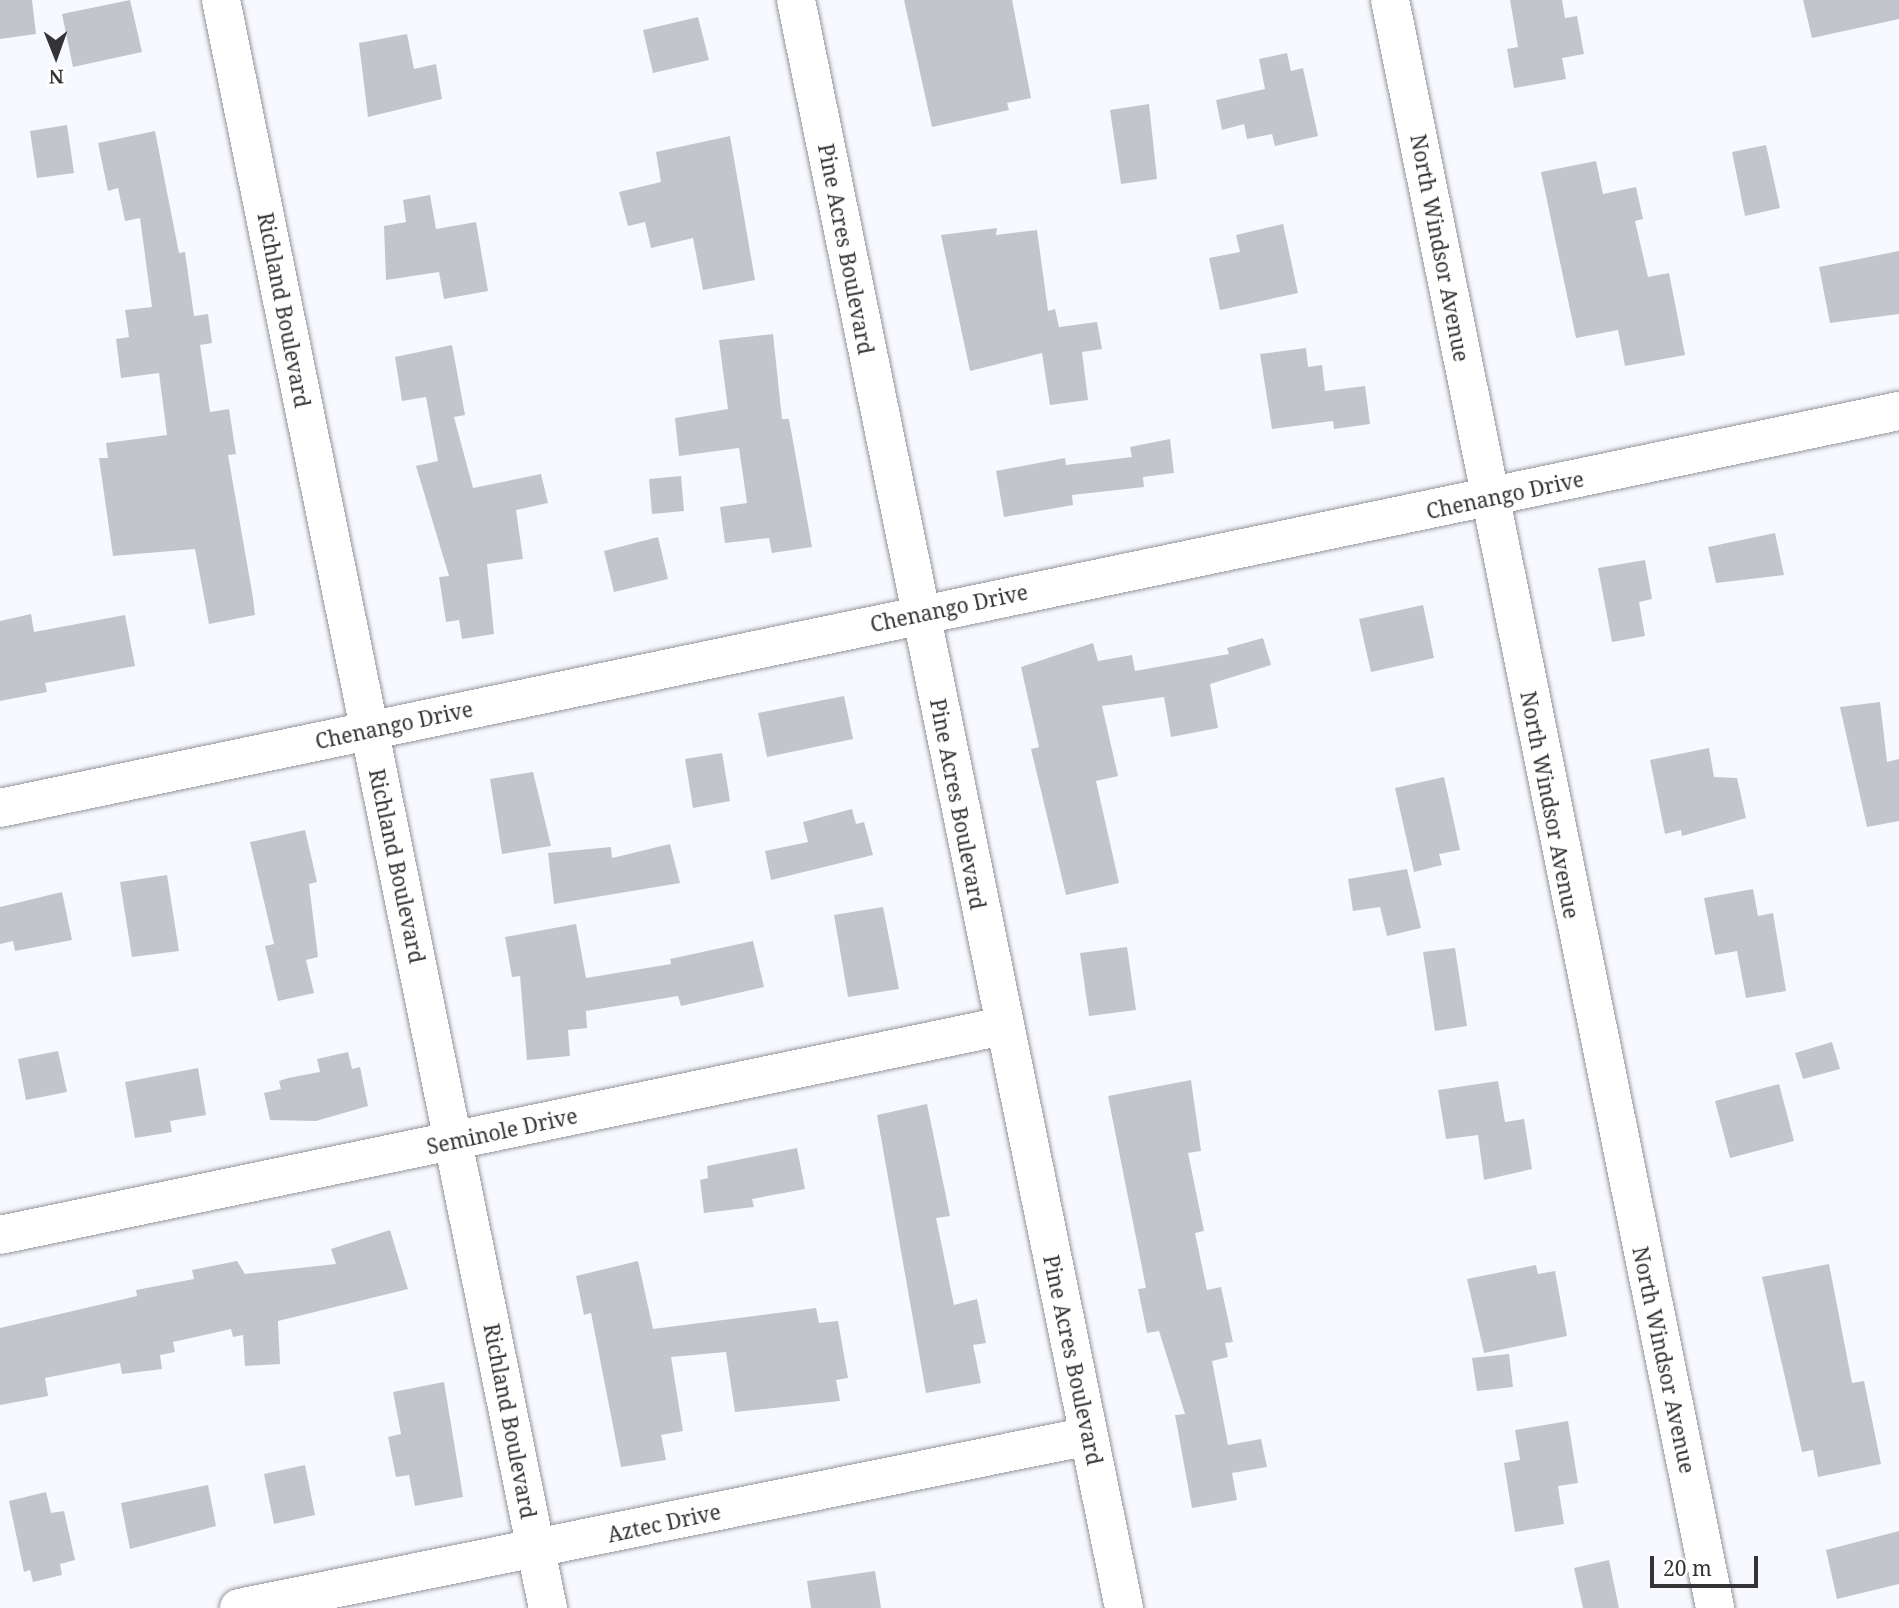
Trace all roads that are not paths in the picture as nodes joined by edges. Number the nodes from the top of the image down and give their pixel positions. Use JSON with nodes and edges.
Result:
{"nodes":[{"id":1,"x":221,"y":0,"type":"edge"},
{"id":2,"x":796,"y":0,"type":"edge"},
{"id":3,"x":1390,"y":0,"type":"edge"},
{"id":4,"x":1899,"y":411,"type":"edge"},
{"id":5,"x":1490,"y":499,"type":"junction"},
{"id":6,"x":920,"y":614,"type":"junction"},
{"id":7,"x":370,"y":731,"type":"junction"},
{"id":8,"x":0,"y":808,"type":"edge"},
{"id":9,"x":1003,"y":1026,"type":"junction"},
{"id":10,"x":454,"y":1142,"type":"junction"},
{"id":11,"x":0,"y":1235,"type":"edge"},
{"id":12,"x":1089,"y":1436,"type":"junction"},
{"id":13,"x":536,"y":1549,"type":"junction"},
{"id":14,"x":239,"y":1608,"type":"edge"},
{"id":15,"x":548,"y":1608,"type":"edge"},
{"id":16,"x":1124,"y":1608,"type":"edge"},
{"id":17,"x":1715,"y":1608,"type":"edge"}],
"edges":[{"from":1,"to":7,"type":"street","name":"Richland Boulevard"},
{"from":2,"to":6,"type":"street","name":"Pine Acres Boulevard"},
{"from":3,"to":5,"type":"street","name":"North Windsor Avenue"},
{"from":4,"to":5,"type":"street","name":"Chenango Drive"},
{"from":5,"to":6,"type":"street","name":"Chenango Drive"},
{"from":5,"to":17,"type":"street","name":"North Windsor Avenue"},
{"from":6,"to":7,"type":"street","name":"Chenango Drive"},
{"from":6,"to":9,"type":"street","name":"Pine Acres Boulevard"},
{"from":7,"to":8,"type":"street","name":"Chenango Drive"},
{"from":7,"to":10,"type":"street","name":"Richland Boulevard"},
{"from":9,"to":10,"type":"street","name":"Seminole Drive"},
{"from":9,"to":12,"type":"street","name":"Pine Acres Boulevard"},
{"from":10,"to":11,"type":"street","name":"Seminole Drive"},
{"from":10,"to":13,"type":"street","name":"Richland Boulevard"},
{"from":12,"to":13,"type":"street","name":"Aztec Drive"},
{"from":12,"to":16,"type":"street","name":"Pine Acres Boulevard"},
{"from":13,"to":14,"type":"street","name":"Aztec Drive"},
{"from":13,"to":15,"type":"street","name":"Richland Boulevard"}]}
